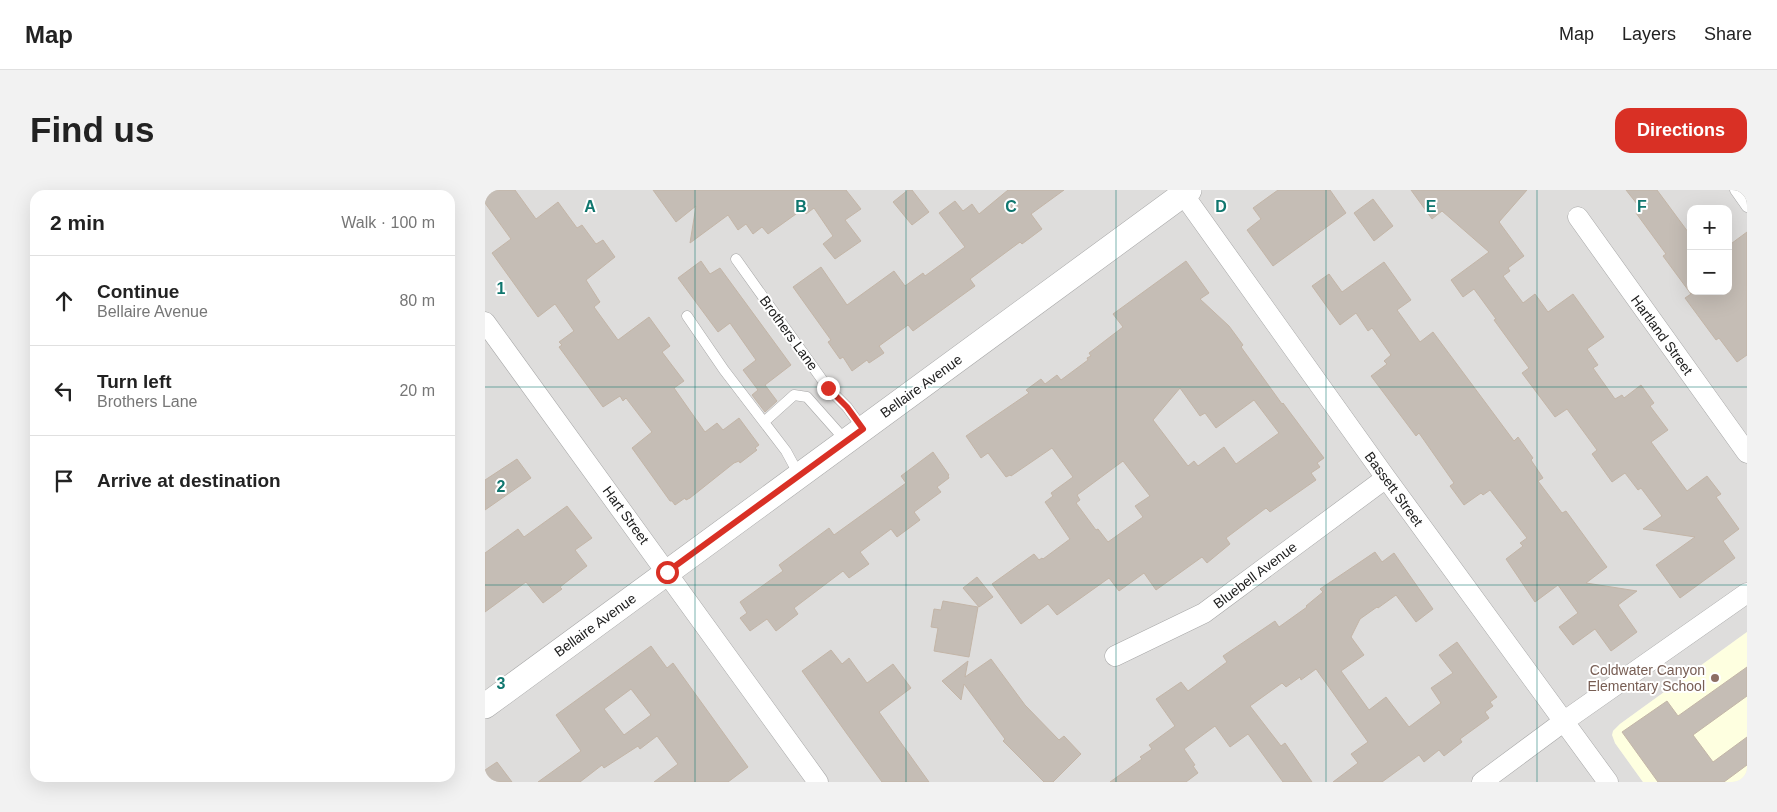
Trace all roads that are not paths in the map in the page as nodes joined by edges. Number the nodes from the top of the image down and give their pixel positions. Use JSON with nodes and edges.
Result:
{"nodes":[{"id":1,"x":1735,"y":190,"type":"edge"},
{"id":2,"x":1186,"y":192,"type":"edge"},
{"id":3,"x":1747,"y":207,"type":"edge"},
{"id":4,"x":1578,"y":218,"type":"dead end"},
{"id":5,"x":736,"y":260,"type":"dead end"},
{"id":6,"x":687,"y":316,"type":"dead end"},
{"id":7,"x":485,"y":322,"type":"edge"},
{"id":8,"x":764,"y":422,"type":"junction"},
{"id":9,"x":855,"y":435,"type":"junction"},
{"id":10,"x":1747,"y":454,"type":"edge"},
{"id":11,"x":799,"y":475,"type":"junction"},
{"id":12,"x":1386,"y":478,"type":"junction"},
{"id":13,"x":667,"y":572,"type":"junction"},
{"id":14,"x":1747,"y":593,"type":"edge"},
{"id":15,"x":1115,"y":656,"type":"dead end"},
{"id":16,"x":485,"y":706,"type":"edge"},
{"id":17,"x":1563,"y":722,"type":"junction"},
{"id":18,"x":818,"y":782,"type":"edge"},
{"id":19,"x":1482,"y":782,"type":"edge"},
{"id":20,"x":1608,"y":782,"type":"edge"}],
"edges":[{"from":1,"to":3,"type":"lane"},
{"from":2,"to":9,"type":"street","name":"Bellaire Avenue"},
{"from":2,"to":12,"type":"street","name":"Bassett Street"},
{"from":4,"to":10,"type":"street","name":"Hartland Street"},
{"from":5,"to":9,"type":"lane","name":"Brothers Lane"},
{"from":6,"to":8,"type":"lane"},
{"from":7,"to":13,"type":"street","name":"Hart Street"},
{"from":8,"to":9,"type":"lane"},
{"from":8,"to":11,"type":"lane"},
{"from":9,"to":11,"type":"street","name":"Bellaire Avenue"},
{"from":11,"to":13,"type":"street","name":"Bellaire Avenue"},
{"from":12,"to":15,"type":"street","name":"Bluebell Avenue"},
{"from":12,"to":17,"type":"street","name":"Bassett Street"},
{"from":13,"to":16,"type":"street","name":"Bellaire Avenue"},
{"from":13,"to":18,"type":"street","name":"Hart Street"},
{"from":14,"to":17,"type":"street"},
{"from":17,"to":19,"type":"street"},
{"from":17,"to":20,"type":"street","name":"Bassett Street"}]}
